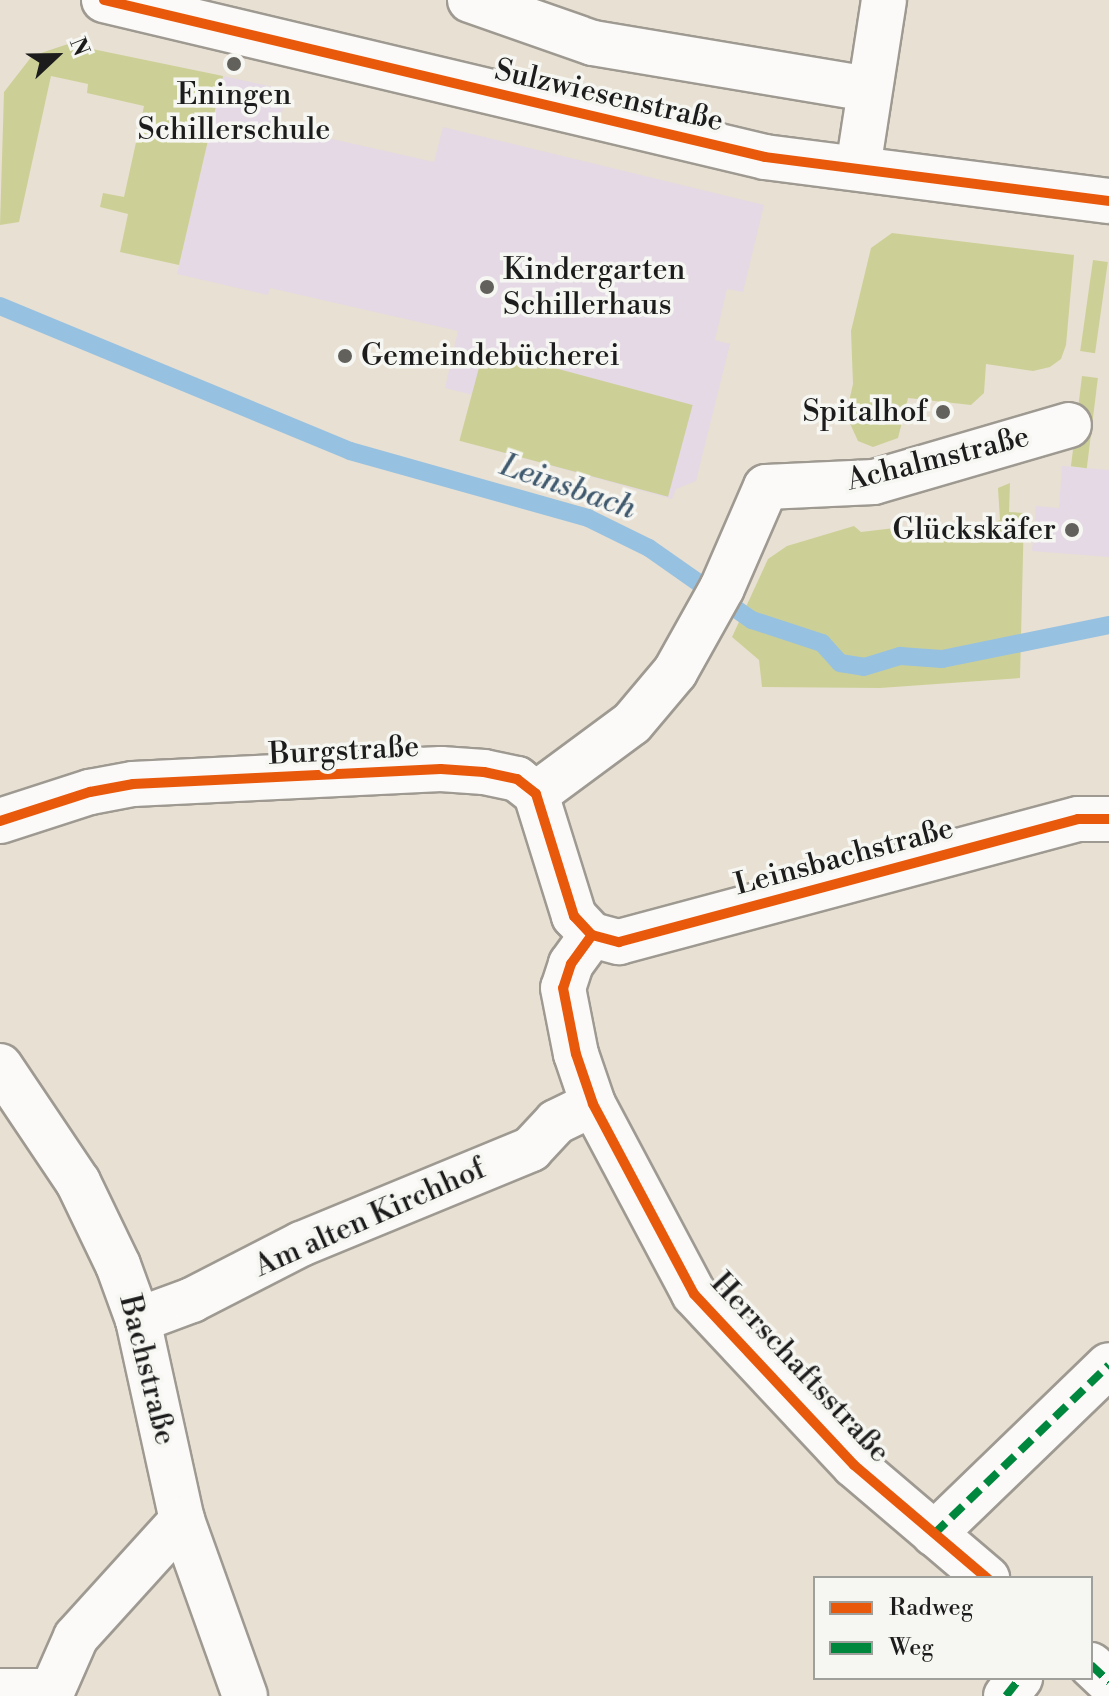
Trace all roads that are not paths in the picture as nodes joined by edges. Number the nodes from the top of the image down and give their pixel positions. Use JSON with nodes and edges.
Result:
{"nodes":[{"id":1,"x":104,"y":0,"type":"edge"},
{"id":2,"x":470,"y":0,"type":"edge"},
{"id":3,"x":884,"y":0,"type":"edge"},
{"id":4,"x":868,"y":89,"type":"junction"},
{"id":5,"x":858,"y":168,"type":"junction"},
{"id":6,"x":1109,"y":201,"type":"edge"},
{"id":7,"x":1069,"y":425,"type":"dead end"},
{"id":8,"x":536,"y":794,"type":"junction"},
{"id":9,"x":1109,"y":819,"type":"edge"},
{"id":10,"x":0,"y":821,"type":"edge"},
{"id":11,"x":592,"y":935,"type":"junction"},
{"id":12,"x":0,"y":1066,"type":"edge"},
{"id":13,"x":593,"y":1104,"type":"junction"},
{"id":14,"x":138,"y":1320,"type":"junction"},
{"id":15,"x":1109,"y":1365,"type":"edge"},
{"id":16,"x":182,"y":1520,"type":"junction"},
{"id":17,"x":934,"y":1534,"type":"junction"},
{"id":18,"x":985,"y":1576,"type":"edge"},
{"id":19,"x":1093,"y":1667,"type":"edge"},
{"id":20,"x":1018,"y":1680,"type":"edge"},
{"id":21,"x":1109,"y":1682,"type":"edge"},
{"id":22,"x":0,"y":1691,"type":"edge"},
{"id":23,"x":49,"y":1694,"type":"edge"},
{"id":24,"x":245,"y":1696,"type":"edge"},
{"id":25,"x":1006,"y":1696,"type":"edge"}],
"edges":[{"from":1,"to":5,"type":"street","name":"Sulzwiesenstraße"},
{"from":2,"to":4,"type":"street"},
{"from":3,"to":4,"type":"street"},
{"from":4,"to":5,"type":"street"},
{"from":5,"to":6,"type":"street","name":"Sulzwiesenstraße"},
{"from":7,"to":8,"type":"street","name":"Achalmstraße"},
{"from":8,"to":10,"type":"street","name":"Burgstraße"},
{"from":8,"to":11,"type":"street"},
{"from":9,"to":11,"type":"street","name":"Leinsbachstraße"},
{"from":11,"to":13,"type":"street","name":"Herrschaftsstraße"},
{"from":12,"to":14,"type":"street","name":"Bachstraße"},
{"from":13,"to":14,"type":"street","name":"Am alten Kirchhof"},
{"from":13,"to":17,"type":"street","name":"Herrschaftsstraße"},
{"from":14,"to":16,"type":"street","name":"Bachstraße"},
{"from":15,"to":17,"type":"street"},
{"from":16,"to":23,"type":"street"},
{"from":16,"to":24,"type":"street","name":"Bachstraße"},
{"from":17,"to":18,"type":"street","name":"Herrschaftsstraße"},
{"from":19,"to":21,"type":"street"},
{"from":20,"to":25,"type":"street"},
{"from":22,"to":23,"type":"street"}]}
